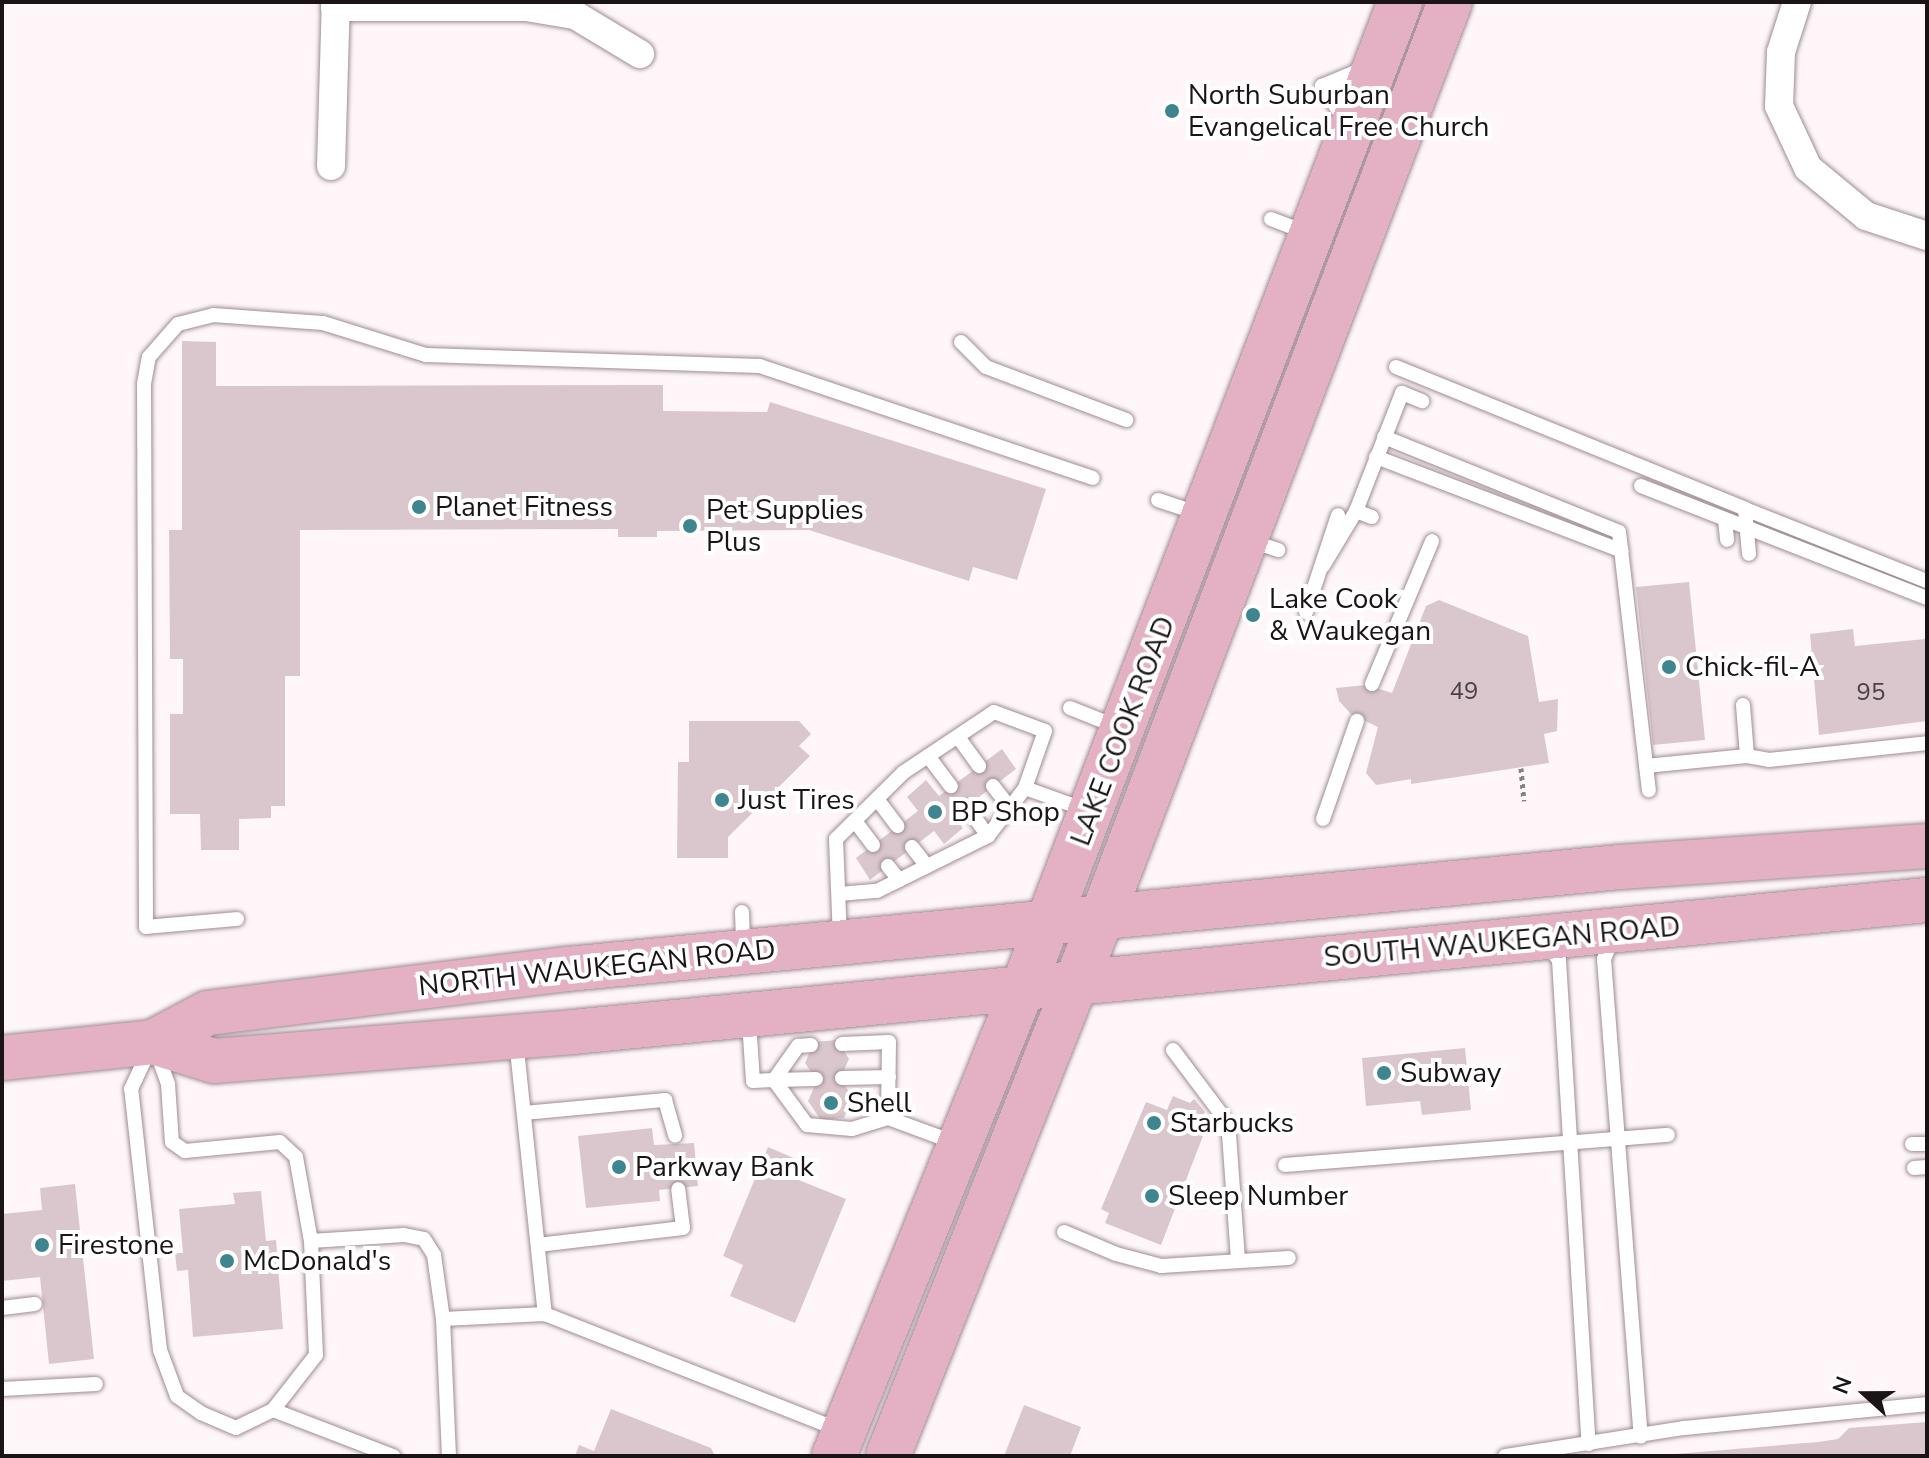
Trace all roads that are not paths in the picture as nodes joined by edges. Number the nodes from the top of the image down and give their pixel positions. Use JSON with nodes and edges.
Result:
{"nodes":[{"id":1,"x":1400,"y":2,"type":"edge"},
{"id":2,"x":1450,"y":2,"type":"edge"},
{"id":3,"x":1797,"y":2,"type":"edge"},
{"id":4,"x":336,"y":4,"type":"edge"},
{"id":5,"x":640,"y":54,"type":"dead end"},
{"id":6,"x":331,"y":166,"type":"dead end"},
{"id":7,"x":1271,"y":219,"type":"dead end"},
{"id":8,"x":1311,"y":234,"type":"junction"},
{"id":9,"x":1927,"y":236,"type":"edge"},
{"id":10,"x":961,"y":342,"type":"dead end"},
{"id":11,"x":1396,"y":367,"type":"dead end"},
{"id":12,"x":1422,"y":401,"type":"dead end"},
{"id":13,"x":1126,"y":420,"type":"dead end"},
{"id":14,"x":1384,"y":437,"type":"junction"},
{"id":15,"x":1376,"y":457,"type":"junction"},
{"id":16,"x":1093,"y":478,"type":"dead end"},
{"id":17,"x":1641,"y":486,"type":"dead end"},
{"id":18,"x":1158,"y":500,"type":"dead end"},
{"id":19,"x":1745,"y":509,"type":"junction"},
{"id":20,"x":1356,"y":511,"type":"junction"},
{"id":21,"x":1338,"y":515,"type":"dead end"},
{"id":22,"x":1205,"y":516,"type":"junction"},
{"id":23,"x":1372,"y":517,"type":"dead end"},
{"id":24,"x":1725,"y":520,"type":"junction"},
{"id":25,"x":1746,"y":528,"type":"junction"},
{"id":26,"x":1727,"y":540,"type":"dead end"},
{"id":27,"x":1432,"y":541,"type":"dead end"},
{"id":28,"x":1622,"y":551,"type":"junction"},
{"id":29,"x":1749,"y":554,"type":"dead end"},
{"id":30,"x":1323,"y":566,"type":"junction"},
{"id":31,"x":1927,"y":581,"type":"edge"},
{"id":32,"x":1927,"y":598,"type":"edge"},
{"id":33,"x":1306,"y":612,"type":"dead end"},
{"id":34,"x":1372,"y":684,"type":"dead end"},
{"id":35,"x":1743,"y":705,"type":"dead end"},
{"id":36,"x":1070,"y":708,"type":"dead end"},
{"id":37,"x":1357,"y":721,"type":"dead end"},
{"id":38,"x":1123,"y":730,"type":"junction"},
{"id":39,"x":958,"y":737,"type":"junction"},
{"id":40,"x":1927,"y":743,"type":"edge"},
{"id":41,"x":928,"y":756,"type":"junction"},
{"id":42,"x":1747,"y":756,"type":"junction"},
{"id":43,"x":979,"y":766,"type":"dead end"},
{"id":44,"x":1646,"y":766,"type":"junction"},
{"id":45,"x":951,"y":786,"type":"dead end"},
{"id":46,"x":993,"y":786,"type":"dead end"},
{"id":47,"x":1025,"y":788,"type":"junction"},
{"id":48,"x":1649,"y":790,"type":"dead end"},
{"id":49,"x":877,"y":799,"type":"junction"},
{"id":50,"x":967,"y":807,"type":"dead end"},
{"id":51,"x":1010,"y":808,"type":"junction"},
{"id":52,"x":1091,"y":812,"type":"junction"},
{"id":53,"x":1323,"y":819,"type":"dead end"},
{"id":54,"x":855,"y":821,"type":"junction"},
{"id":55,"x":897,"y":826,"type":"dead end"},
{"id":56,"x":988,"y":836,"type":"junction"},
{"id":57,"x":873,"y":845,"type":"dead end"},
{"id":58,"x":1927,"y":846,"type":"edge"},
{"id":59,"x":912,"y":847,"type":"dead end"},
{"id":60,"x":888,"y":866,"type":"dead end"},
{"id":61,"x":927,"y":866,"type":"junction"},
{"id":62,"x":899,"y":880,"type":"junction"},
{"id":63,"x":839,"y":894,"type":"junction"},
{"id":64,"x":1927,"y":900,"type":"edge"},
{"id":65,"x":1102,"y":917,"type":"junction"},
{"id":66,"x":237,"y":919,"type":"dead end"},
{"id":67,"x":1048,"y":923,"type":"junction"},
{"id":68,"x":1616,"y":932,"type":"junction"},
{"id":69,"x":1544,"y":939,"type":"junction"},
{"id":70,"x":840,"y":943,"type":"junction"},
{"id":71,"x":1077,"y":979,"type":"junction"},
{"id":72,"x":1024,"y":985,"type":"junction"},
{"id":73,"x":749,"y":1013,"type":"junction"},
{"id":74,"x":516,"y":1037,"type":"junction"},
{"id":75,"x":153,"y":1042,"type":"junction"},
{"id":76,"x":842,"y":1044,"type":"dead end"},
{"id":77,"x":811,"y":1045,"type":"dead end"},
{"id":78,"x":1173,"y":1050,"type":"dead end"},
{"id":79,"x":2,"y":1058,"type":"edge"},
{"id":80,"x":889,"y":1077,"type":"junction"},
{"id":81,"x":842,"y":1078,"type":"dead end"},
{"id":82,"x":816,"y":1079,"type":"dead end"},
{"id":83,"x":774,"y":1080,"type":"junction"},
{"id":84,"x":524,"y":1113,"type":"junction"},
{"id":85,"x":888,"y":1118,"type":"junction"},
{"id":86,"x":1668,"y":1135,"type":"dead end"},
{"id":87,"x":675,"y":1136,"type":"dead end"},
{"id":88,"x":1616,"y":1139,"type":"junction"},
{"id":89,"x":1569,"y":1142,"type":"junction"},
{"id":90,"x":960,"y":1145,"type":"junction"},
{"id":91,"x":1285,"y":1165,"type":"dead end"},
{"id":92,"x":678,"y":1189,"type":"dead end"},
{"id":93,"x":1064,"y":1232,"type":"dead end"},
{"id":94,"x":311,"y":1241,"type":"junction"},
{"id":95,"x":538,"y":1245,"type":"junction"},
{"id":96,"x":1289,"y":1258,"type":"dead end"},
{"id":97,"x":1238,"y":1261,"type":"junction"},
{"id":98,"x":35,"y":1304,"type":"dead end"},
{"id":99,"x":2,"y":1308,"type":"edge"},
{"id":100,"x":545,"y":1314,"type":"junction"},
{"id":101,"x":443,"y":1319,"type":"junction"},
{"id":102,"x":96,"y":1384,"type":"dead end"},
{"id":103,"x":2,"y":1389,"type":"edge"},
{"id":104,"x":1927,"y":1404,"type":"edge"},
{"id":105,"x":273,"y":1410,"type":"junction"},
{"id":106,"x":1641,"y":1437,"type":"junction"},
{"id":107,"x":839,"y":1444,"type":"edge"},
{"id":108,"x":1589,"y":1444,"type":"junction"},
{"id":109,"x":393,"y":1456,"type":"edge"},
{"id":110,"x":449,"y":1456,"type":"edge"},
{"id":111,"x":888,"y":1456,"type":"edge"},
{"id":112,"x":1505,"y":1456,"type":"edge"}],
"edges":[{"from":1,"to":8,"type":"main road","name":"LAKE COOK ROAD"},
{"from":2,"to":65,"type":"main road","name":"LAKE COOK ROAD"},
{"from":3,"to":9,"type":"street"},
{"from":4,"to":5,"type":"street"},
{"from":4,"to":6,"type":"street"},
{"from":7,"to":8,"type":"lane"},
{"from":8,"to":22,"type":"main road","name":"LAKE COOK ROAD"},
{"from":10,"to":13,"type":"lane"},
{"from":11,"to":19,"type":"lane"},
{"from":12,"to":14,"type":"lane"},
{"from":14,"to":15,"type":"lane"},
{"from":14,"to":28,"type":"lane"},
{"from":15,"to":20,"type":"lane"},
{"from":15,"to":28,"type":"lane"},
{"from":16,"to":66,"type":"lane"},
{"from":17,"to":24,"type":"lane"},
{"from":18,"to":22,"type":"lane"},
{"from":19,"to":25,"type":"lane"},
{"from":19,"to":31,"type":"lane"},
{"from":20,"to":23,"type":"lane"},
{"from":20,"to":30,"type":"lane"},
{"from":21,"to":30,"type":"lane"},
{"from":22,"to":38,"type":"main road","name":"LAKE COOK ROAD"},
{"from":24,"to":25,"type":"lane"},
{"from":24,"to":26,"type":"lane"},
{"from":25,"to":29,"type":"lane"},
{"from":25,"to":32,"type":"lane"},
{"from":27,"to":34,"type":"lane"},
{"from":28,"to":44,"type":"lane"},
{"from":30,"to":33,"type":"lane"},
{"from":35,"to":42,"type":"lane"},
{"from":36,"to":38,"type":"lane"},
{"from":37,"to":53,"type":"lane"},
{"from":38,"to":52,"type":"main road","name":"LAKE COOK ROAD"},
{"from":39,"to":41,"type":"lane"},
{"from":39,"to":43,"type":"lane"},
{"from":39,"to":47,"type":"lane"},
{"from":40,"to":42,"type":"lane"},
{"from":41,"to":45,"type":"lane"},
{"from":41,"to":49,"type":"lane"},
{"from":42,"to":44,"type":"lane"},
{"from":44,"to":48,"type":"lane"},
{"from":46,"to":51,"type":"lane"},
{"from":47,"to":51,"type":"lane"},
{"from":47,"to":52,"type":"lane"},
{"from":49,"to":54,"type":"lane"},
{"from":49,"to":55,"type":"lane"},
{"from":50,"to":56,"type":"lane"},
{"from":51,"to":56,"type":"lane"},
{"from":52,"to":67,"type":"main road","name":"LAKE COOK ROAD"},
{"from":54,"to":57,"type":"lane"},
{"from":54,"to":63,"type":"lane"},
{"from":56,"to":61,"type":"lane"},
{"from":58,"to":65,"type":"main road"},
{"from":59,"to":61,"type":"lane"},
{"from":60,"to":62,"type":"lane"},
{"from":61,"to":62,"type":"lane"},
{"from":62,"to":63,"type":"lane"},
{"from":63,"to":70,"type":"lane"},
{"from":64,"to":68,"type":"main road","name":"SOUTH WAUKEGAN ROAD"},
{"from":65,"to":67,"type":"main road","name":"NORTH WAUKEGAN ROAD"},
{"from":65,"to":71,"type":"main road","name":"LAKE COOK ROAD"},
{"from":67,"to":70,"type":"main road","name":"NORTH WAUKEGAN ROAD"},
{"from":67,"to":72,"type":"main road","name":"LAKE COOK ROAD"},
{"from":68,"to":69,"type":"main road","name":"SOUTH WAUKEGAN ROAD"},
{"from":68,"to":88,"type":"lane"},
{"from":69,"to":71,"type":"main road","name":"SOUTH WAUKEGAN ROAD"},
{"from":69,"to":89,"type":"lane"},
{"from":70,"to":75,"type":"main road","name":"NORTH WAUKEGAN ROAD"},
{"from":71,"to":72,"type":"main road","name":"SOUTH WAUKEGAN ROAD"},
{"from":71,"to":111,"type":"main road","name":"LAKE COOK ROAD"},
{"from":72,"to":73,"type":"main road","name":"NORTH WAUKEGAN ROAD"},
{"from":72,"to":90,"type":"main road","name":"LAKE COOK ROAD"},
{"from":73,"to":74,"type":"main road","name":"NORTH WAUKEGAN ROAD"},
{"from":73,"to":83,"type":"lane"},
{"from":74,"to":75,"type":"main road","name":"NORTH WAUKEGAN ROAD"},
{"from":74,"to":84,"type":"lane"},
{"from":75,"to":79,"type":"main road","name":"NORTH WAUKEGAN ROAD"},
{"from":75,"to":94,"type":"lane"},
{"from":75,"to":105,"type":"lane"},
{"from":76,"to":80,"type":"lane"},
{"from":77,"to":83,"type":"lane"},
{"from":78,"to":97,"type":"lane"},
{"from":80,"to":81,"type":"lane"},
{"from":80,"to":85,"type":"lane"},
{"from":82,"to":83,"type":"lane"},
{"from":83,"to":85,"type":"lane"},
{"from":84,"to":87,"type":"lane"},
{"from":84,"to":95,"type":"lane"},
{"from":85,"to":90,"type":"lane"},
{"from":86,"to":88,"type":"lane"},
{"from":88,"to":89,"type":"lane"},
{"from":88,"to":106,"type":"lane"},
{"from":89,"to":91,"type":"lane"},
{"from":89,"to":108,"type":"lane"},
{"from":90,"to":107,"type":"main road","name":"LAKE COOK ROAD"},
{"from":92,"to":95,"type":"lane"},
{"from":93,"to":97,"type":"lane"},
{"from":94,"to":101,"type":"lane"},
{"from":94,"to":105,"type":"lane"},
{"from":95,"to":100,"type":"lane"},
{"from":96,"to":97,"type":"lane"},
{"from":98,"to":99,"type":"lane"},
{"from":100,"to":101,"type":"lane"},
{"from":100,"to":107,"type":"lane"},
{"from":101,"to":110,"type":"lane"},
{"from":102,"to":103,"type":"lane"},
{"from":104,"to":106,"type":"lane"},
{"from":105,"to":109,"type":"lane"},
{"from":106,"to":108,"type":"lane"},
{"from":108,"to":112,"type":"lane"}]}
